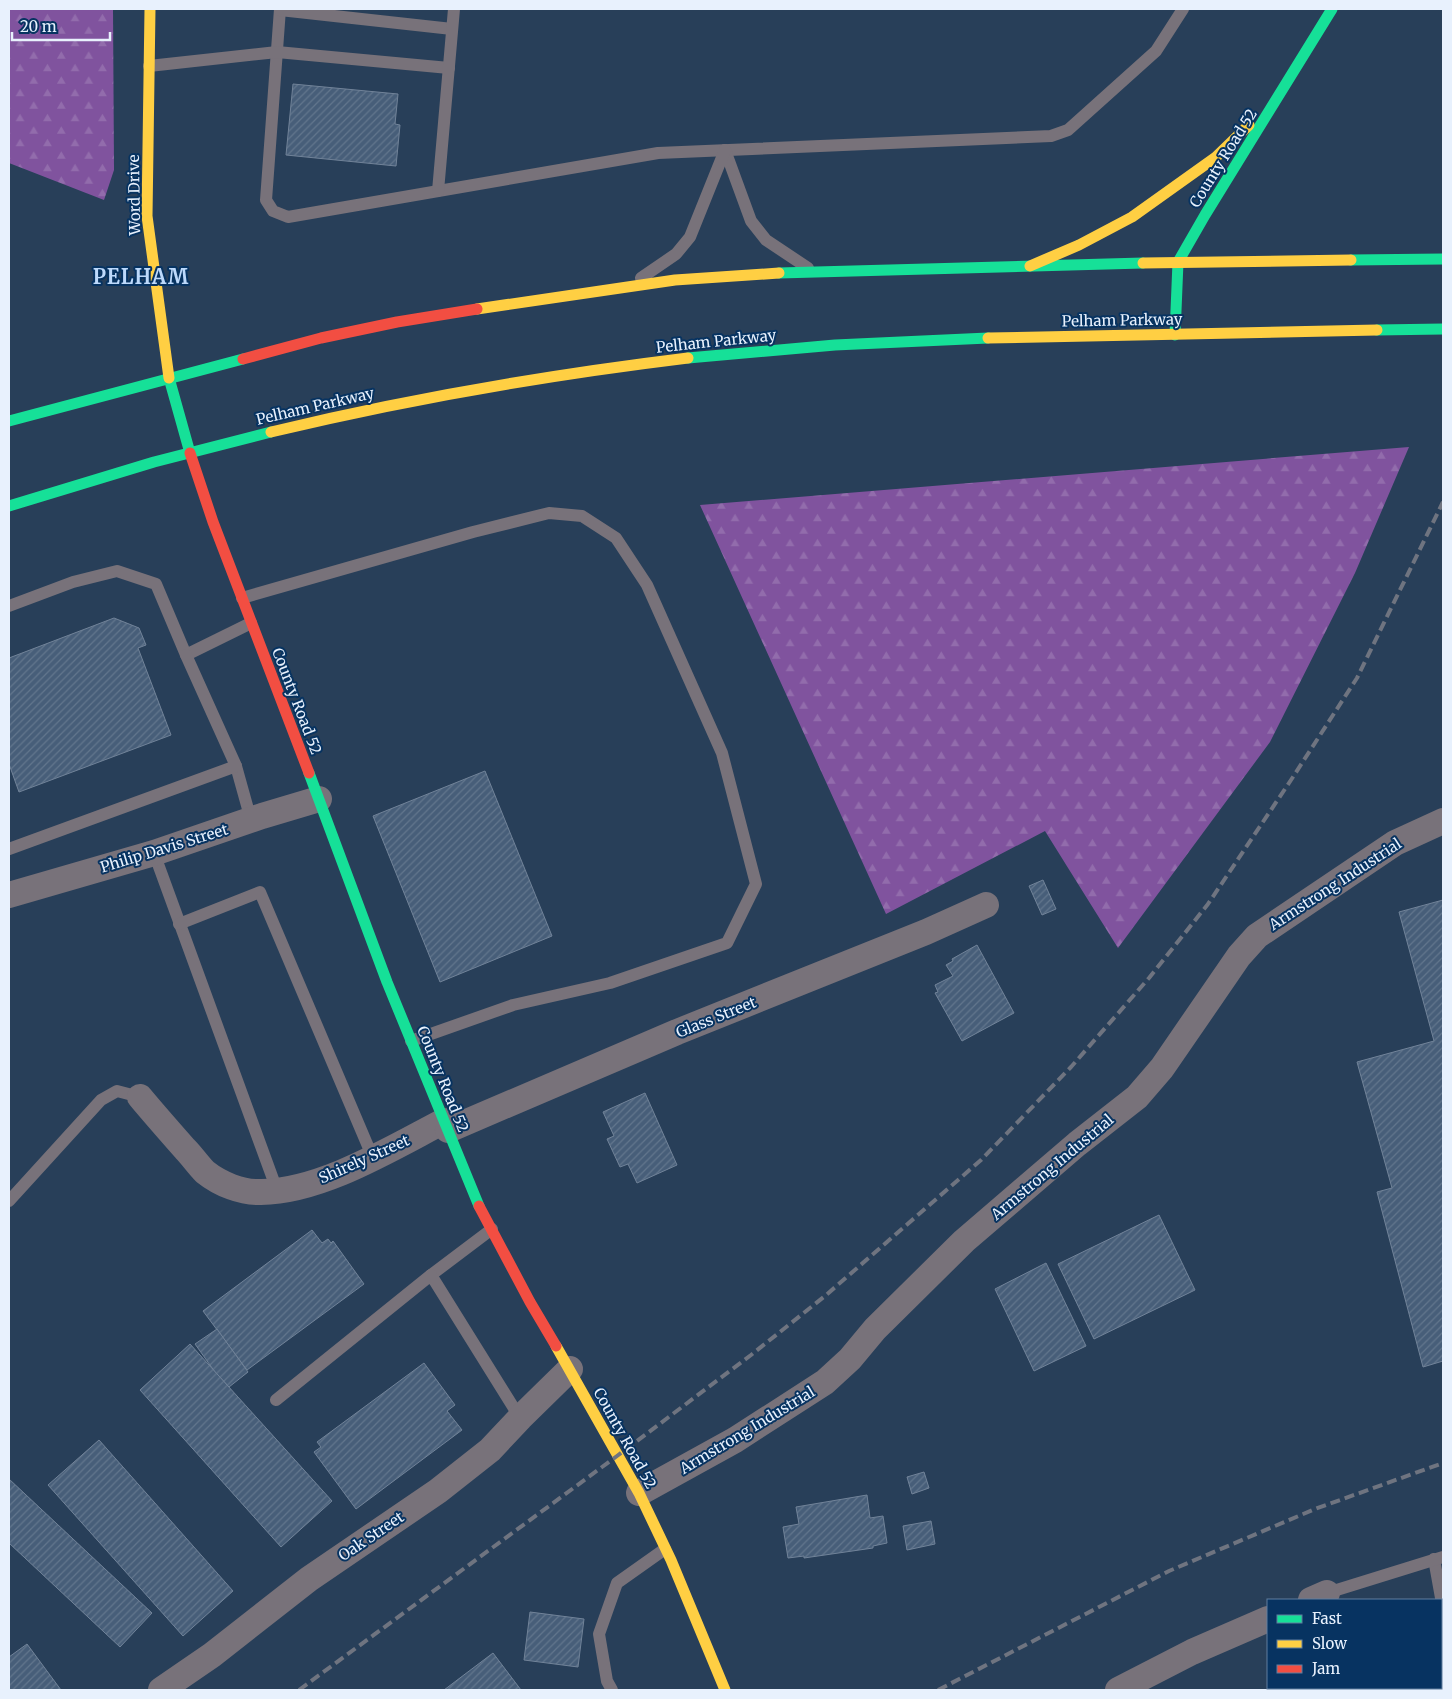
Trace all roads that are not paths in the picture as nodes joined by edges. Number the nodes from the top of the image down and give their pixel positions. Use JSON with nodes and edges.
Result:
{"nodes":[{"id":1,"x":150,"y":9,"type":"edge"},
{"id":2,"x":280,"y":9,"type":"edge"},
{"id":3,"x":454,"y":9,"type":"edge"},
{"id":4,"x":1183,"y":9,"type":"edge"},
{"id":5,"x":1332,"y":9,"type":"edge"},
{"id":6,"x":452,"y":29,"type":"junction"},
{"id":7,"x":277,"y":52,"type":"junction"},
{"id":8,"x":149,"y":66,"type":"junction"},
{"id":9,"x":449,"y":68,"type":"junction"},
{"id":10,"x":1280,"y":95,"type":"junction"},
{"id":11,"x":725,"y":150,"type":"junction"},
{"id":12,"x":438,"y":191,"type":"junction"},
{"id":13,"x":1443,"y":259,"type":"edge"},
{"id":14,"x":1178,"y":262,"type":"junction"},
{"id":15,"x":1028,"y":266,"type":"junction"},
{"id":16,"x":813,"y":272,"type":"junction"},
{"id":17,"x":628,"y":287,"type":"junction"},
{"id":18,"x":1443,"y":329,"type":"edge"},
{"id":19,"x":1175,"y":335,"type":"junction"},
{"id":20,"x":169,"y":378,"type":"junction"},
{"id":21,"x":9,"y":421,"type":"edge"},
{"id":22,"x":190,"y":452,"type":"junction"},
{"id":23,"x":9,"y":506,"type":"edge"},
{"id":24,"x":242,"y":598,"type":"junction"},
{"id":25,"x":9,"y":606,"type":"edge"},
{"id":26,"x":252,"y":623,"type":"junction"},
{"id":27,"x":186,"y":655,"type":"junction"},
{"id":28,"x":236,"y":766,"type":"junction"},
{"id":29,"x":319,"y":799,"type":"junction"},
{"id":30,"x":251,"y":820,"type":"junction"},
{"id":31,"x":1443,"y":821,"type":"edge"},
{"id":32,"x":9,"y":849,"type":"edge"},
{"id":33,"x":154,"y":853,"type":"junction"},
{"id":34,"x":9,"y":895,"type":"edge"},
{"id":35,"x":986,"y":904,"type":"dead end"},
{"id":36,"x":180,"y":924,"type":"junction"},
{"id":37,"x":411,"y":1041,"type":"junction"},
{"id":38,"x":140,"y":1097,"type":"joint"},
{"id":39,"x":446,"y":1126,"type":"junction"},
{"id":40,"x":374,"y":1158,"type":"junction"},
{"id":41,"x":277,"y":1190,"type":"junction"},
{"id":42,"x":9,"y":1202,"type":"edge"},
{"id":43,"x":492,"y":1229,"type":"junction"},
{"id":44,"x":431,"y":1275,"type":"junction"},
{"id":45,"x":570,"y":1369,"type":"junction"},
{"id":46,"x":276,"y":1400,"type":"dead end"},
{"id":47,"x":520,"y":1418,"type":"junction"},
{"id":48,"x":639,"y":1493,"type":"junction"},
{"id":49,"x":666,"y":1549,"type":"junction"},
{"id":50,"x":1438,"y":1558,"type":"edge"},
{"id":51,"x":1319,"y":1597,"type":"edge"},
{"id":52,"x":1443,"y":1608,"type":"edge"},
{"id":53,"x":1267,"y":1619,"type":"edge"},
{"id":54,"x":721,"y":1689,"type":"edge"},
{"id":55,"x":161,"y":1690,"type":"edge"},
{"id":56,"x":612,"y":1690,"type":"edge"},
{"id":57,"x":1118,"y":1690,"type":"edge"}],
"edges":[{"from":1,"to":8,"type":"main road","name":"Word Drive"},
{"from":2,"to":6,"type":"lane"},
{"from":2,"to":7,"type":"lane"},
{"from":3,"to":6,"type":"lane"},
{"from":4,"to":11,"type":"lane"},
{"from":5,"to":10,"type":"main road","name":"County Road 52"},
{"from":6,"to":9,"type":"lane"},
{"from":7,"to":8,"type":"lane"},
{"from":7,"to":9,"type":"lane"},
{"from":7,"to":12,"type":"lane"},
{"from":8,"to":20,"type":"main road","name":"Word Drive"},
{"from":9,"to":12,"type":"lane"},
{"from":10,"to":14,"type":"main road","name":"County Road 52"},
{"from":10,"to":15,"type":"main road"},
{"from":11,"to":12,"type":"lane"},
{"from":11,"to":16,"type":"lane"},
{"from":11,"to":17,"type":"lane"},
{"from":13,"to":14,"type":"main road"},
{"from":14,"to":15,"type":"main road"},
{"from":14,"to":19,"type":"main road","name":"County Road 52"},
{"from":15,"to":16,"type":"main road"},
{"from":16,"to":17,"type":"main road"},
{"from":17,"to":20,"type":"main road"},
{"from":18,"to":19,"type":"main road","name":"Pelham Parkway"},
{"from":19,"to":22,"type":"main road","name":"Pelham Parkway"},
{"from":20,"to":21,"type":"main road"},
{"from":20,"to":22,"type":"main road","name":"Word Drive"},
{"from":22,"to":23,"type":"main road","name":"Pelham Parkway"},
{"from":22,"to":24,"type":"main road","name":"County Road 52"},
{"from":24,"to":26,"type":"main road","name":"County Road 52"},
{"from":24,"to":37,"type":"lane"},
{"from":25,"to":27,"type":"lane"},
{"from":26,"to":27,"type":"lane"},
{"from":26,"to":29,"type":"main road","name":"County Road 52"},
{"from":27,"to":28,"type":"lane"},
{"from":28,"to":30,"type":"lane"},
{"from":28,"to":32,"type":"lane"},
{"from":29,"to":30,"type":"street","name":"Philip Davis Street"},
{"from":29,"to":37,"type":"main road","name":"County Road 52"},
{"from":30,"to":33,"type":"street","name":"Philip Davis Street"},
{"from":31,"to":48,"type":"street","name":"Armstrong Industrial"},
{"from":33,"to":34,"type":"street","name":"Philip Davis Street"},
{"from":33,"to":36,"type":"lane"},
{"from":35,"to":39,"type":"street","name":"Glass Street"},
{"from":36,"to":40,"type":"lane"},
{"from":36,"to":41,"type":"lane"},
{"from":37,"to":39,"type":"main road","name":"County Road 52"},
{"from":38,"to":41,"type":"street","name":"Shirely Street"},
{"from":38,"to":42,"type":"lane"},
{"from":39,"to":40,"type":"street","name":"Shirely Street"},
{"from":39,"to":43,"type":"main road","name":"County Road 52"},
{"from":40,"to":41,"type":"street","name":"Shirely Street"},
{"from":43,"to":44,"type":"lane"},
{"from":43,"to":45,"type":"main road","name":"County Road 52"},
{"from":44,"to":46,"type":"lane"},
{"from":44,"to":47,"type":"lane"},
{"from":45,"to":47,"type":"street","name":"Oak Street"},
{"from":45,"to":48,"type":"main road","name":"County Road 52"},
{"from":47,"to":55,"type":"street","name":"Oak Street"},
{"from":48,"to":49,"type":"main road","name":"County Road 52"},
{"from":49,"to":54,"type":"main road","name":"County Road 52"},
{"from":49,"to":56,"type":"lane"},
{"from":50,"to":51,"type":"lane"},
{"from":50,"to":52,"type":"lane"},
{"from":53,"to":57,"type":"street"}]}
